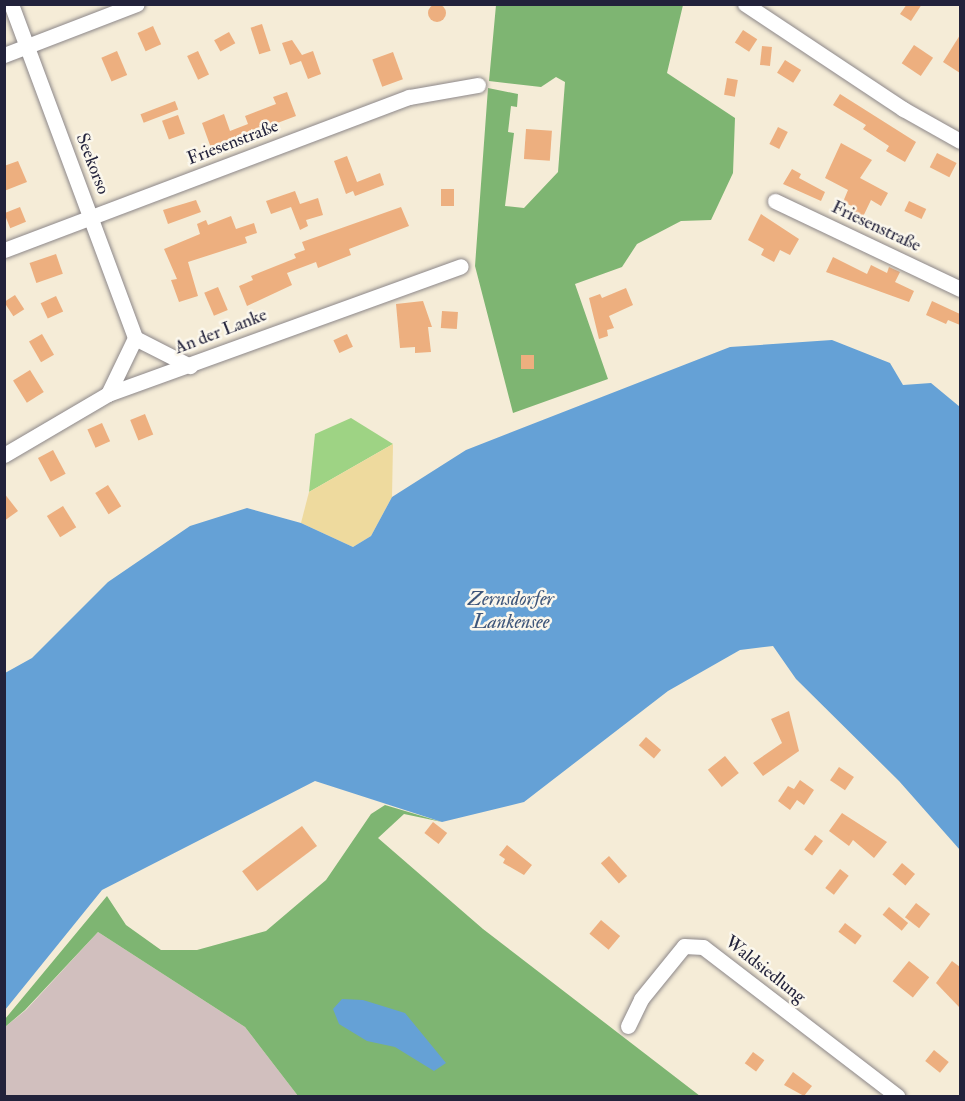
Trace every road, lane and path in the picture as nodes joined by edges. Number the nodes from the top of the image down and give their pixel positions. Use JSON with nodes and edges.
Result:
{"nodes":[{"id":1,"x":10,"y":4,"type":"edge"},
{"id":2,"x":137,"y":4,"type":"edge"},
{"id":3,"x":745,"y":4,"type":"edge"},
{"id":4,"x":26,"y":46,"type":"junction"},
{"id":5,"x":4,"y":55,"type":"edge"},
{"id":6,"x":478,"y":85,"type":"dead end"},
{"id":7,"x":960,"y":141,"type":"edge"},
{"id":8,"x":775,"y":201,"type":"dead end"},
{"id":9,"x":91,"y":218,"type":"junction"},
{"id":10,"x":4,"y":250,"type":"edge"},
{"id":11,"x":461,"y":266,"type":"dead end"},
{"id":12,"x":960,"y":289,"type":"edge"},
{"id":13,"x":135,"y":338,"type":"junction"},
{"id":14,"x":190,"y":366,"type":"junction"},
{"id":15,"x":108,"y":394,"type":"junction"},
{"id":16,"x":4,"y":455,"type":"edge"},
{"id":17,"x":628,"y":1026,"type":"dead end"},
{"id":18,"x":897,"y":1096,"type":"edge"}],
"edges":[{"from":1,"to":4,"type":"street","name":"Seekorso"},
{"from":2,"to":4,"type":"street"},
{"from":3,"to":7,"type":"street"},
{"from":4,"to":5,"type":"street"},
{"from":4,"to":9,"type":"street","name":"Seekorso"},
{"from":6,"to":9,"type":"street","name":"Friesenstraße"},
{"from":8,"to":12,"type":"street","name":"Friesenstraße"},
{"from":9,"to":10,"type":"street","name":"Friesenstraße"},
{"from":9,"to":13,"type":"street","name":"Seekorso"},
{"from":11,"to":14,"type":"street","name":"An der Lanke"},
{"from":13,"to":14,"type":"street"},
{"from":13,"to":15,"type":"street"},
{"from":14,"to":15,"type":"street","name":"An der Lanke"},
{"from":15,"to":16,"type":"street","name":"An der Lanke"},
{"from":17,"to":18,"type":"street","name":"Waldsiedlung"}]}
